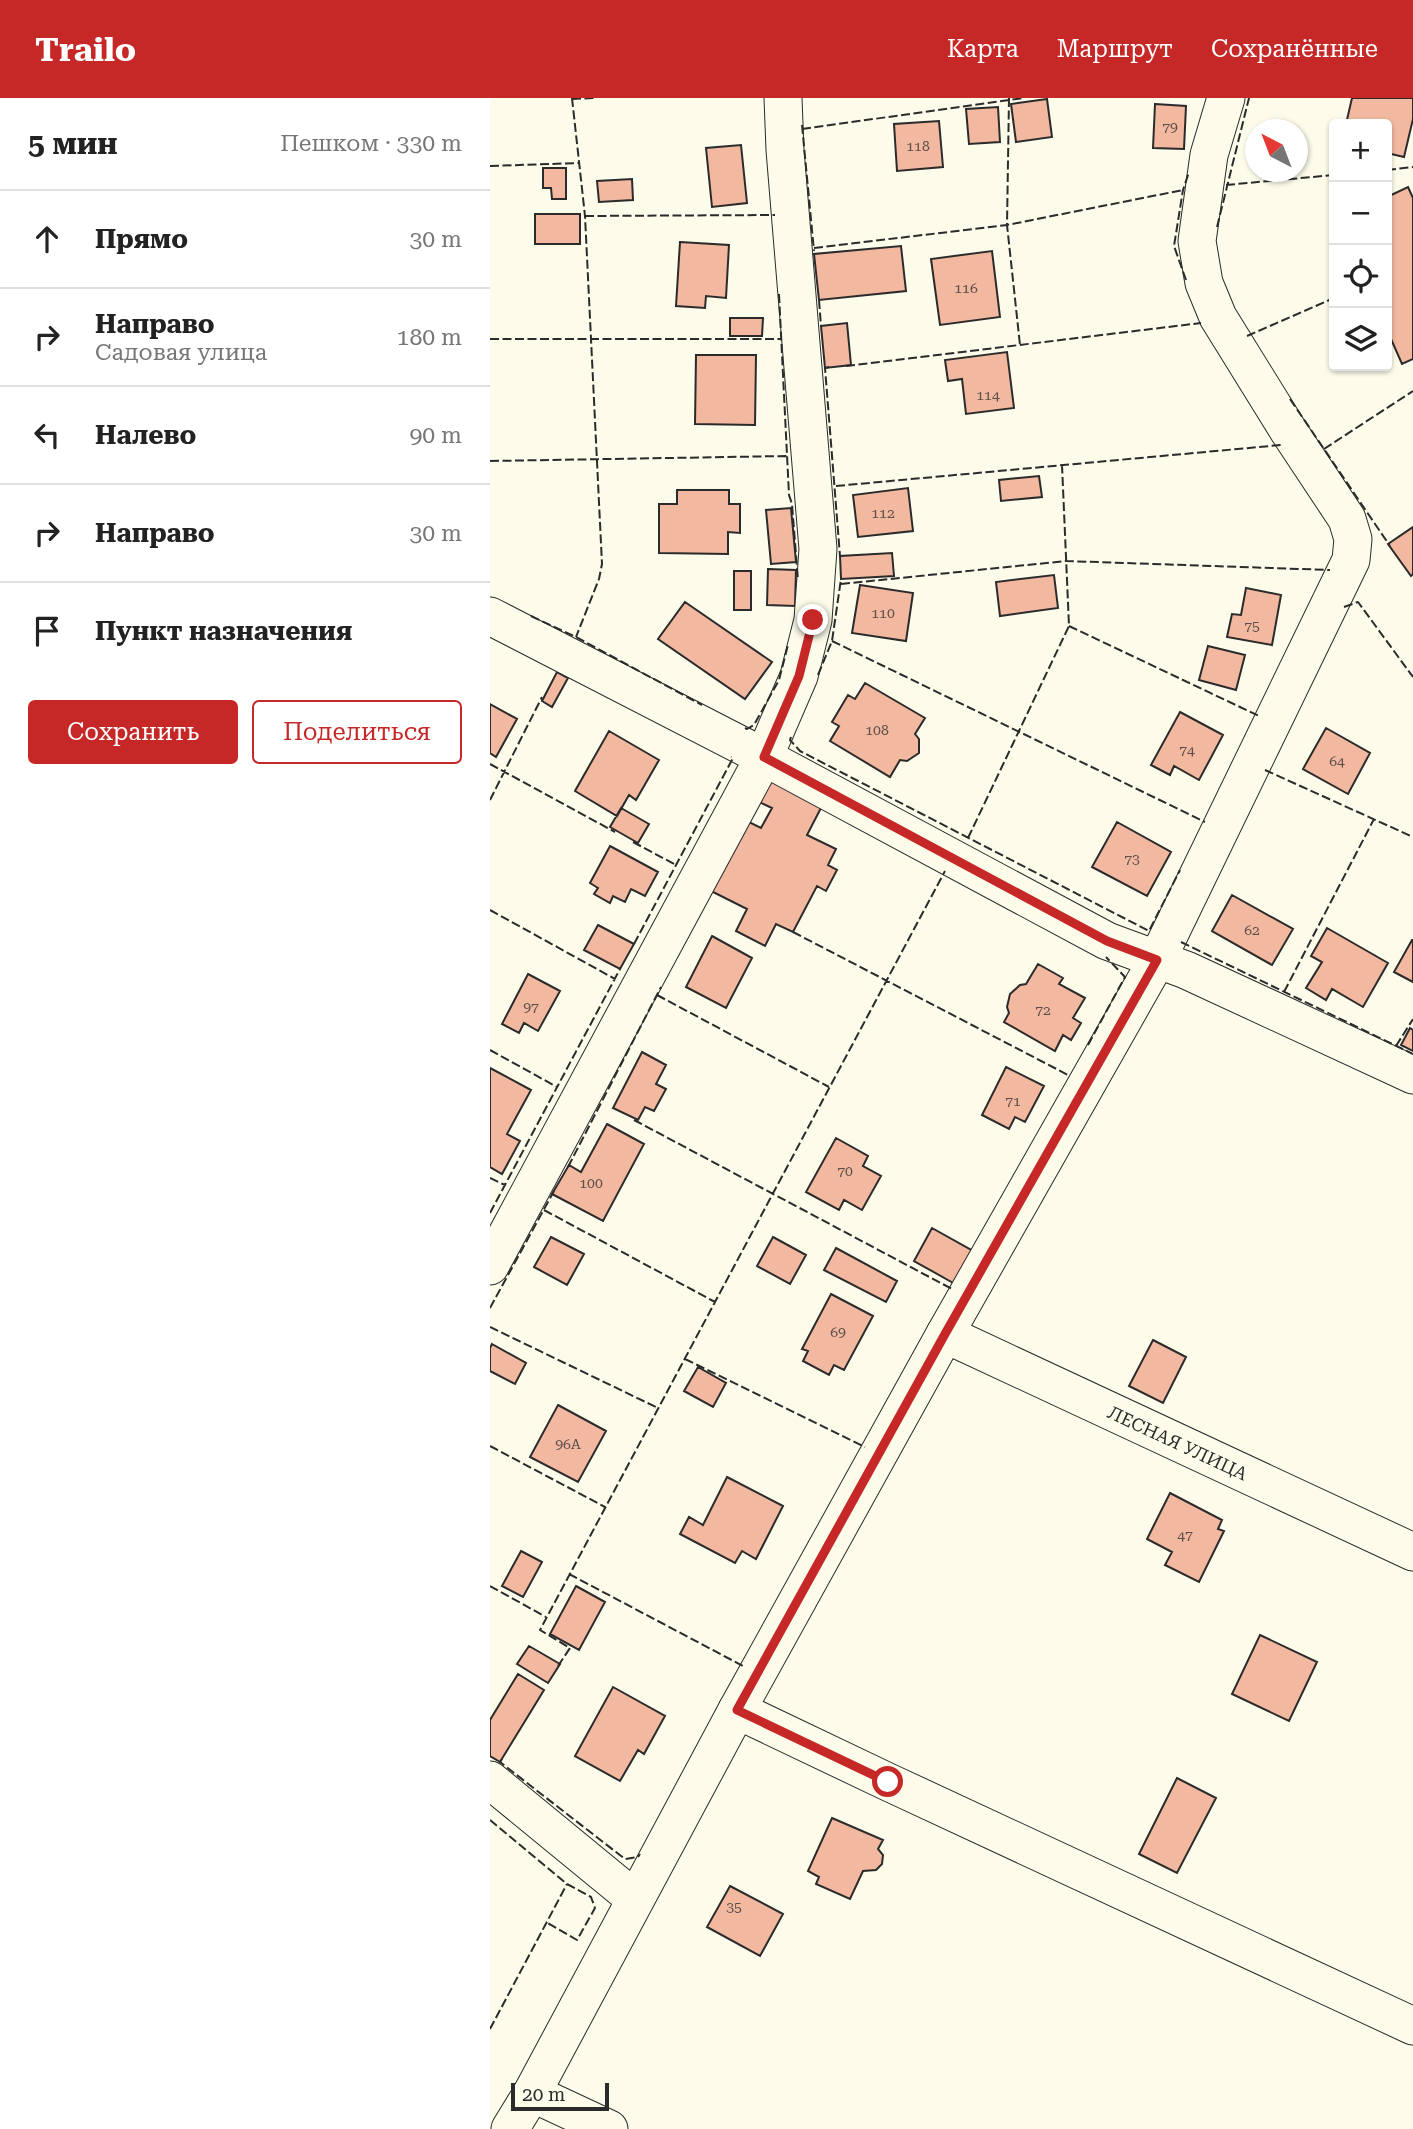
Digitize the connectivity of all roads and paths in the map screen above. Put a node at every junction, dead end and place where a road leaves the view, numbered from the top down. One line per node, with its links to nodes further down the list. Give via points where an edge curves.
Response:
1 (783, 98): 4 (street, via 818,549 813,620 799,676)
2 (1226, 98): 5 (street, via 1209,155 1197,241 1204,283 1218,317 1347,519 1353,538 1351,560)
3 (490, 616): 4 (street)
4 (764, 757): 5 (street, via 1107,941); 7 (street)
5 (1157, 960): 6 (street); 8 (street)
6 (1413, 1075)
7 (490, 1266)
8 (945, 1334): 9 (street, ЛЕСНАЯ УЛИЦА); 10 (street)
9 (1413, 1552)
10 (737, 1710): 12 (street); 13 (street)
11 (490, 1780): 12 (street)
12 (635, 1899): 14 (street)
13 (1413, 2026)
14 (532, 2093): 15 (street); 16 (street)
15 (510, 2129)
16 (610, 2129)

